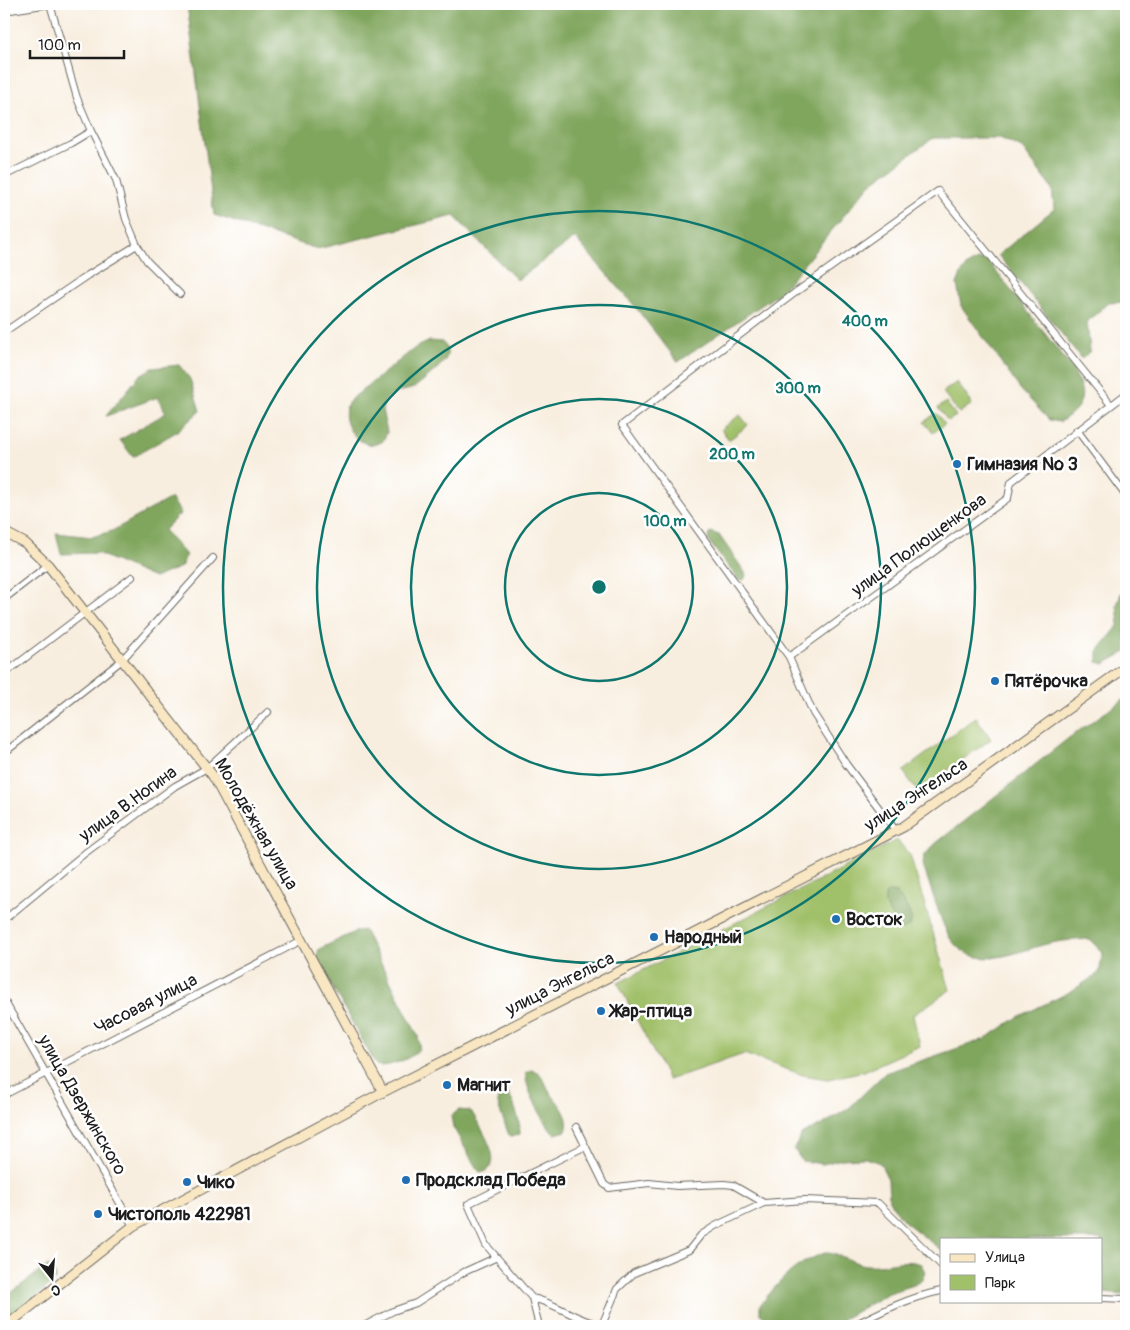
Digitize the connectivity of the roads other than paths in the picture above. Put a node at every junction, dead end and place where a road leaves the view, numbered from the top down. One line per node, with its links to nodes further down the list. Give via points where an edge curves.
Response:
1 (50, 4): 2 (street); 3 (street, via 60,32 64,58)
2 (4, 11)
3 (91, 131): 4 (street); 5 (street, via 116,180)
4 (4, 176)
5 (137, 245): 6 (street, via 147,261); 7 (street)
6 (180, 294)
7 (4, 332)
8 (1126, 394): 9 (street, улица Полющенкова)
9 (1111, 405): 10 (street, улица Полющенкова); 18 (street, via 938,191 789,297 622,425)
10 (1077, 430): 11 (street); 18 (street, улица Полющенкова, via 1011,482 1008,498)
11 (1126, 496)
12 (4, 532): 14 (main road, Молодёжная улица, via 25,544)
13 (213, 558): 19 (street)
14 (48, 565): 16 (street); 17 (main road, Молодёжная улица)
15 (132, 577): 17 (street)
16 (4, 599)
17 (85, 612): 19 (main road, Молодёжная улица); 21 (street)
18 (790, 657): 25 (street, via 814,714)
19 (121, 661): 23 (street); 24 (main road, Молодёжная улица)
20 (1126, 666): 25 (main road, улица Энгельса)
21 (4, 674)
22 (268, 712): 24 (street, улица В.Ногина)
23 (4, 753)
24 (207, 768): 26 (street, улица В.Ногина, via 175,786 98,843); 27 (main road, Молодёжная улица)
25 (896, 831): 30 (main road, улица Энгельса)
26 (4, 920)
27 (302, 940): 29 (street, Часовая улица); 30 (main road, Молодёжная улица)
28 (4, 1000): 29 (street, улица Дзержинского)
29 (46, 1072): 31 (street, Часовая улица); 35 (street, улица Дзержинского)
30 (383, 1092): 35 (main road, улица Энгельса)
31 (4, 1095)
32 (576, 1127): 33 (street)
33 (584, 1147): 34 (street, via 609,1188 649,1183 677,1186 724,1184); 36 (street, via 468,1204 486,1246)
34 (764, 1203): 37 (street, via 805,1200 878,1203); 42 (street, via 700,1235 689,1250 634,1273 617,1289)
35 (133, 1226): 43 (main road, улица Энгельса)
36 (495, 1258): 39 (street); 44 (street, via 464,1272 416,1303)
37 (940, 1264)
38 (940, 1291): 46 (street, via 881,1311)
39 (532, 1298): 42 (street, via 543,1300 580,1320); 45 (street)
40 (1102, 1298): 41 (street)
41 (1126, 1299)
42 (603, 1325)
43 (6, 1326)
44 (364, 1326)
45 (539, 1326)
46 (852, 1326)

